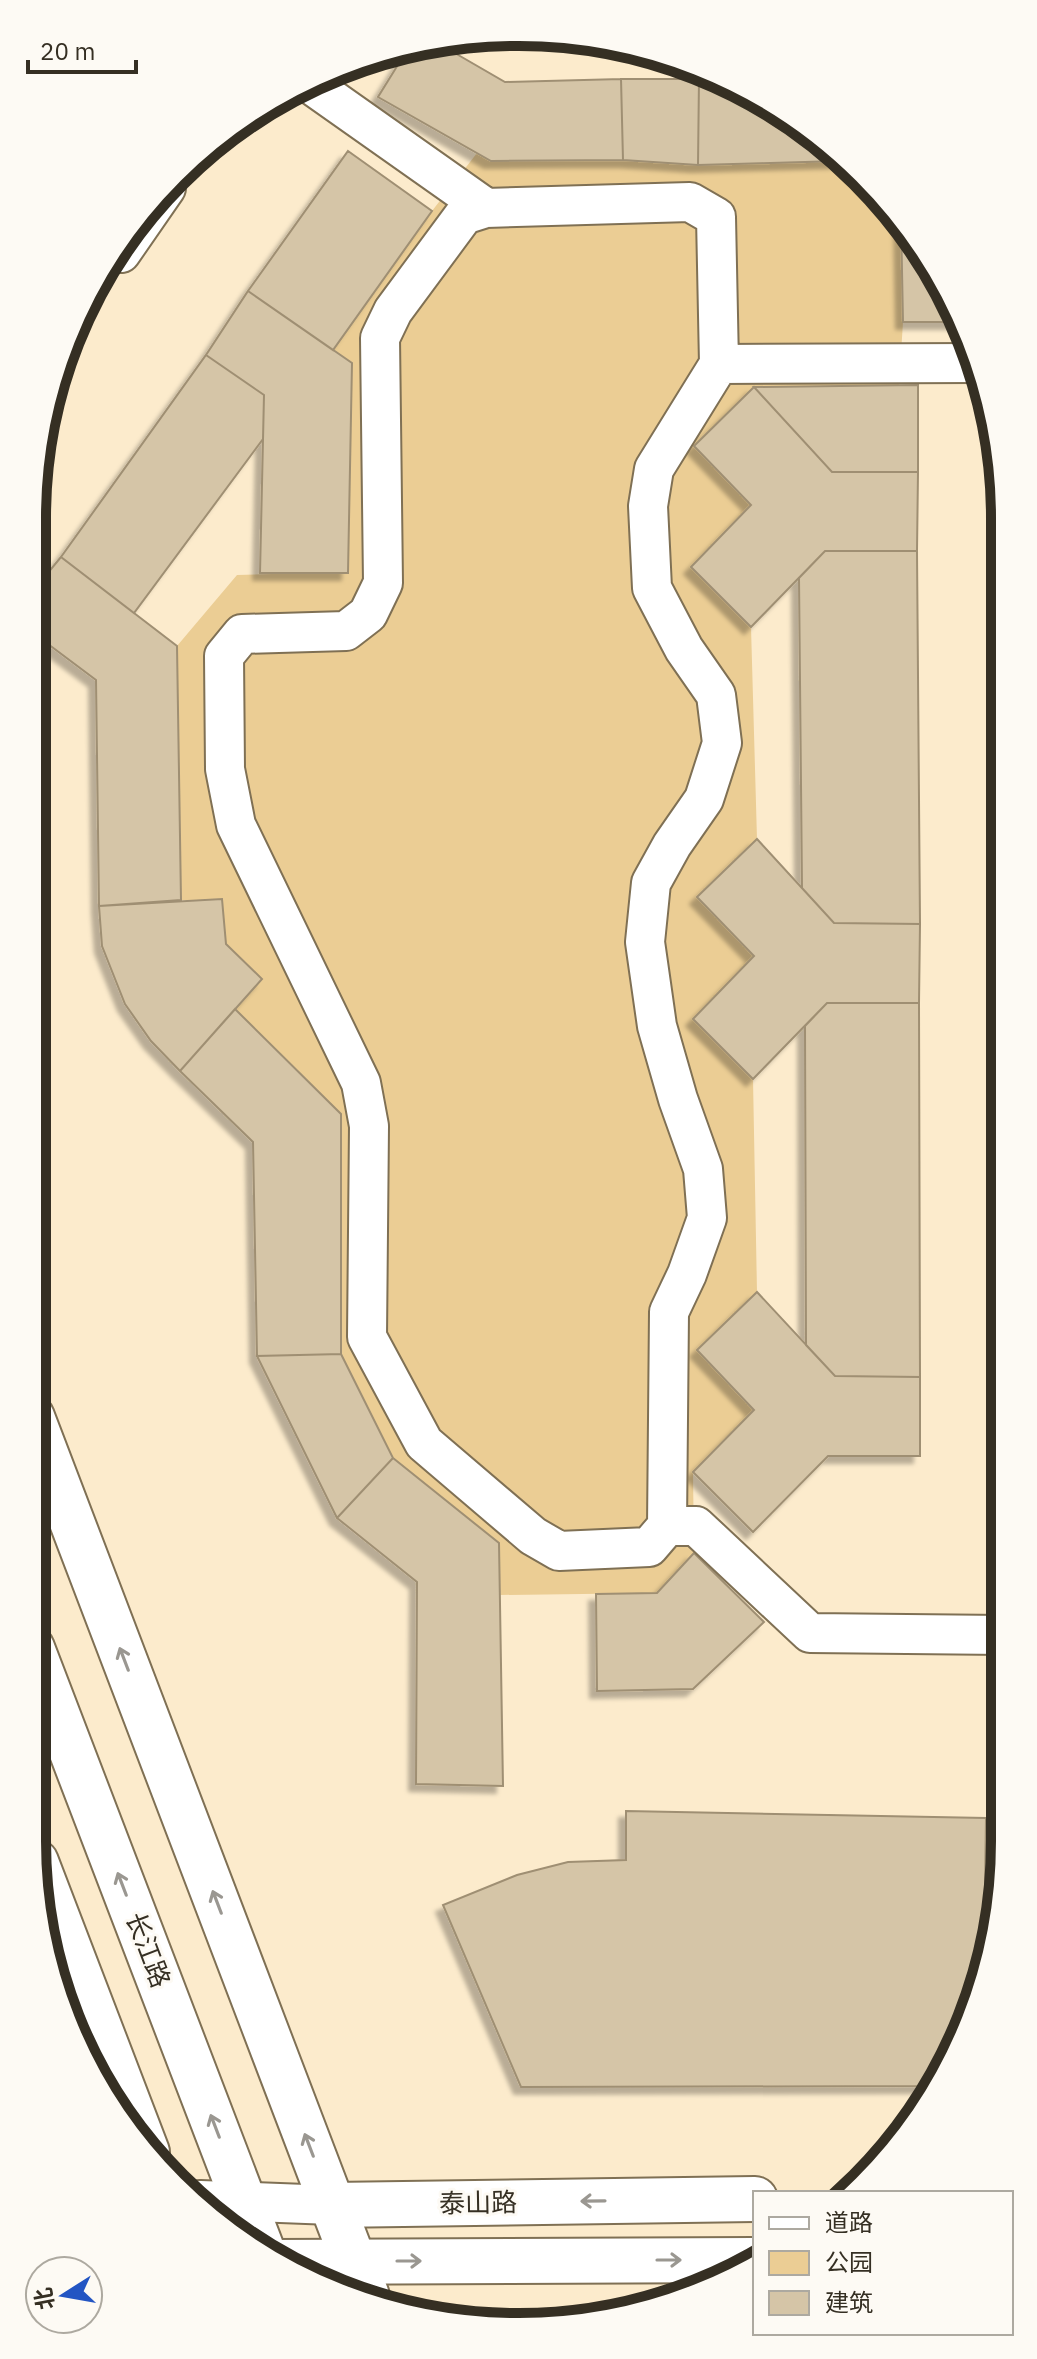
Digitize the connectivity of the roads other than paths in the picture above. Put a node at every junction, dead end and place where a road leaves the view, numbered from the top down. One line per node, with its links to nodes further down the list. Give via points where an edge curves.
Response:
1 (320, 91): 2 (street)
2 (486, 208): 4 (street, via 690,202 716,217); 6 (street, via 464,215 393,311 380,338 383,583 368,614 346,631 242,634 224,656 225,769 236,825 361,1083 369,1126 367,1337 424,1443 533,1536 559,1551 649,1547)
3 (964, 363): 4 (street)
4 (719, 364): 6 (street, via 654,469 648,506 652,588 716,695 722,743 704,799 651,883 645,942 657,1026 703,1169 707,1218 669,1312)
5 (46, 1454): 14 (main road, one-way to 5)
6 (667, 1526): 7 (street, via 696,1526 810,1633)
7 (991, 1635)
8 (46, 1685): 13 (main road, 长江路, one-way to 8)
9 (50, 1897): 10 (main road)
10 (131, 2110)
11 (753, 2199): 14 (main road, 泰山路, one-way to 14)
12 (212, 2200): 13 (street, 泰山路)
13 (244, 2201): 14 (street, 泰山路); 15 (main road, 长江路)
14 (332, 2205): 18 (main road)
15 (256, 2233)
16 (733, 2261): 18 (main road, one-way to 16)
17 (329, 2273): 18 (main road)
18 (360, 2279)

